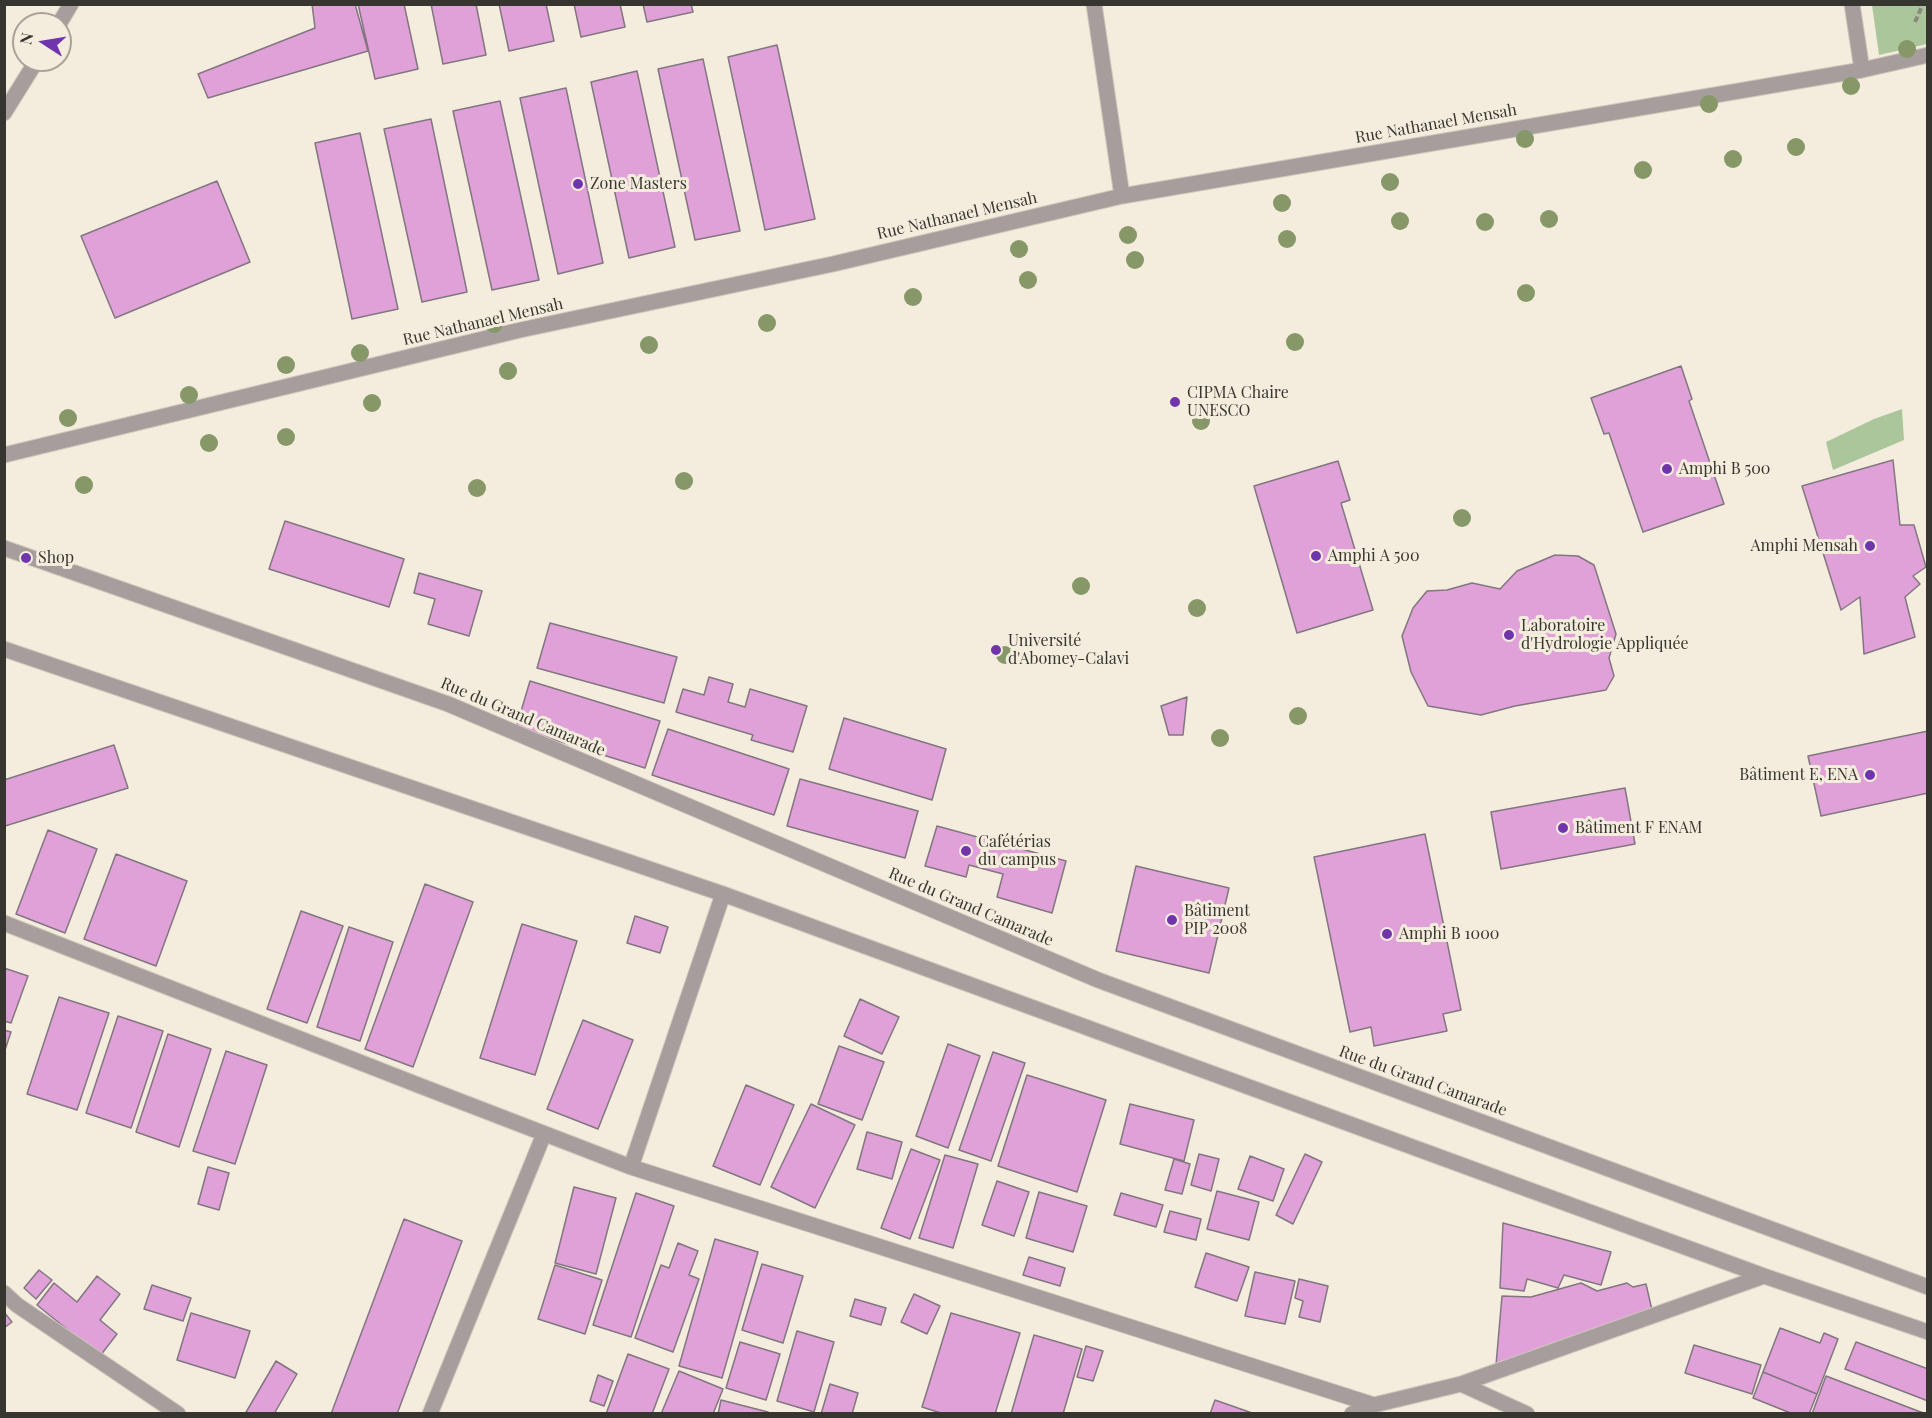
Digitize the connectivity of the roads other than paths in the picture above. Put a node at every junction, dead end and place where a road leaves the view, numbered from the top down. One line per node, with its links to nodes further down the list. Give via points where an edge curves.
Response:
1 (1094, 4): 7 (street)
2 (1851, 4): 4 (street)
3 (1928, 56): 4 (street, Rue Nathanael Mensah)
4 (1862, 70): 7 (street, Rue Nathanael Mensah)
5 (30, 72): 6 (street)
6 (4, 113)
7 (1122, 195): 8 (street, Rue Nathanael Mensah, via 833,264 520,330)
8 (4, 455)
9 (4, 548): 16 (street, Rue du Grand Camarade, via 448,704 1098,980)
10 (4, 649): 11 (street)
11 (723, 894): 14 (street); 15 (street)
12 (4, 922): 13 (street)
13 (544, 1134): 14 (street); 22 (street)
14 (631, 1167): 20 (street)
15 (1764, 1276): 18 (street); 19 (street)
16 (1928, 1287)
17 (4, 1293): 21 (street)
18 (1928, 1332)
19 (1461, 1384): 20 (street); 24 (street)
20 (1374, 1405): 23 (street)
21 (178, 1413)
22 (430, 1413)
23 (1352, 1413)
24 (1527, 1413)

